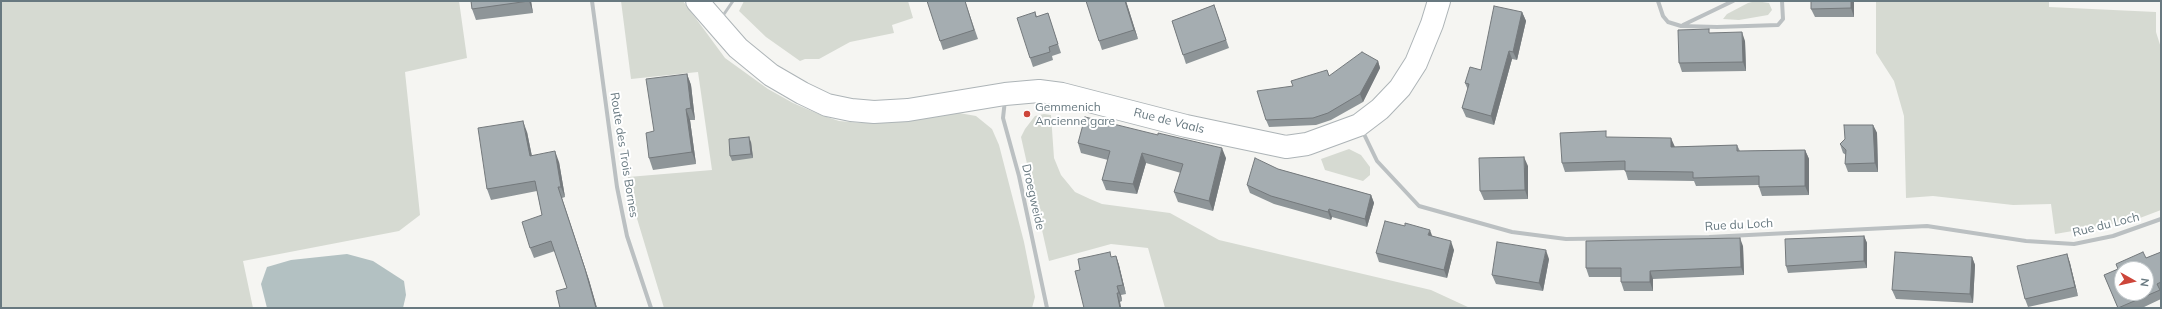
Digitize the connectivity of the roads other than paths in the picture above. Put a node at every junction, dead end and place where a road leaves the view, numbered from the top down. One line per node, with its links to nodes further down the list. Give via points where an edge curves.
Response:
1 (592, 1): 14 (street, Route des Trois Bornes, via 620,201 627,236)
2 (697, 1): 8 (main road, Rue de Vaals)
3 (733, 1): 8 (lane)
4 (1438, 1): 11 (main road, Rue de Vaals, via 1416,64 1400,88 1380,109)
5 (1658, 1): 9 (street, via 1668,22)
6 (1733, 1): 9 (street)
7 (1782, 1): 9 (street, via 1783,19 1778,25)
8 (716, 25): 10 (main road, Rue de Vaals, via 770,75 827,105 874,112 908,110)
9 (1681, 26)
10 (1005, 94): 11 (main road, Rue de Vaals, via 1039,91 1062,94 1186,126 1286,147 1308,144); 13 (street, Droegweide, via 1003,118 1019,176)
11 (1359, 125): 12 (street, Rue du Loch, via 1377,161 1419,206 1512,232 1566,239 1709,236 1926,226 2026,241 2074,244 2113,236)
12 (2161, 220)
13 (1046, 307)
14 (651, 308)

